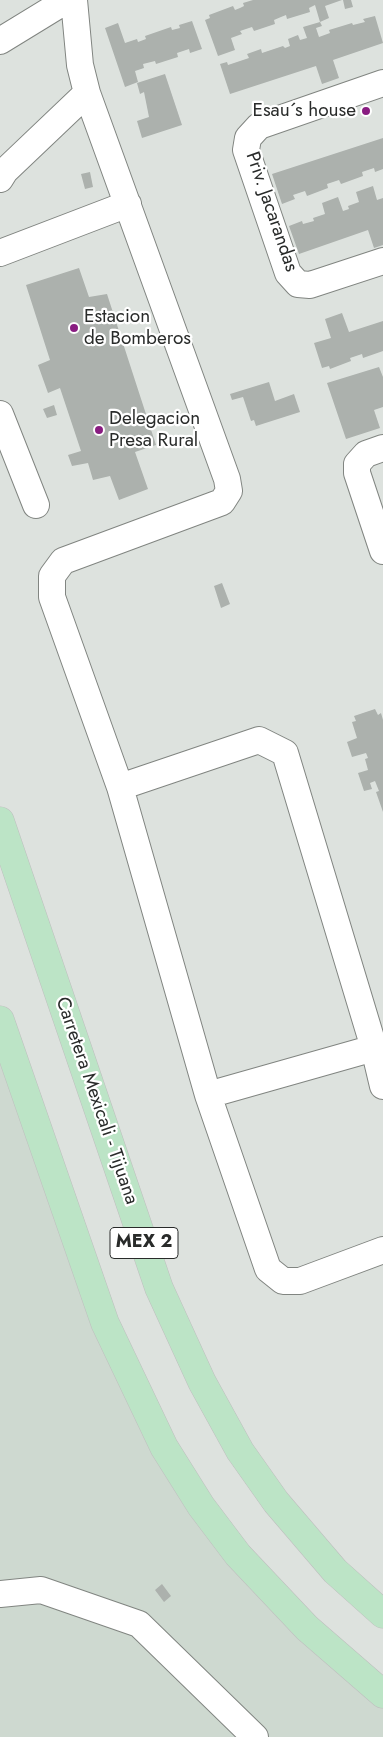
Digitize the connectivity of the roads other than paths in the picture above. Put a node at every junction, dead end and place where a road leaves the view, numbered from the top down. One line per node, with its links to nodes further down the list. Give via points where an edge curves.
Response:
1 (67, 0): 3 (street)
2 (74, 0): 5 (street, via 80,65)
3 (0, 41)
4 (383, 83): 9 (street, Priv. Jacarandas, via 259,126 248,138 246,150 288,273 298,284 310,285)
5 (87, 94): 6 (street); 7 (street)
6 (0, 178)
7 (128, 204): 8 (street); 14 (street, via 228,479 229,491 222,502 63,561 52,576 52,596)
8 (0, 253)
9 (383, 261)
10 (0, 414): 12 (street)
11 (383, 448): 13 (street, via 366,454 357,464 357,473)
12 (36, 504)
13 (383, 552)
14 (120, 787): 17 (street, via 259,740 285,752); 19 (street)
15 (0, 821): 22 (main road, Carretera Mexicali - Tijuana / MEX 2, via 159,1288 202,1382 240,1451 276,1502 335,1571)
16 (0, 1020): 23 (main road, MEX 2, via 105,1323 164,1448 201,1506 238,1554 307,1628)
17 (374, 1048): 18 (street); 19 (street)
18 (383, 1086)
19 (208, 1095): 20 (street, via 268,1269 283,1281 300,1281)
20 (383, 1250)
21 (0, 1594): 24 (street, via 41,1590 138,1624)
22 (383, 1614)
23 (383, 1694)
24 (255, 1737)

